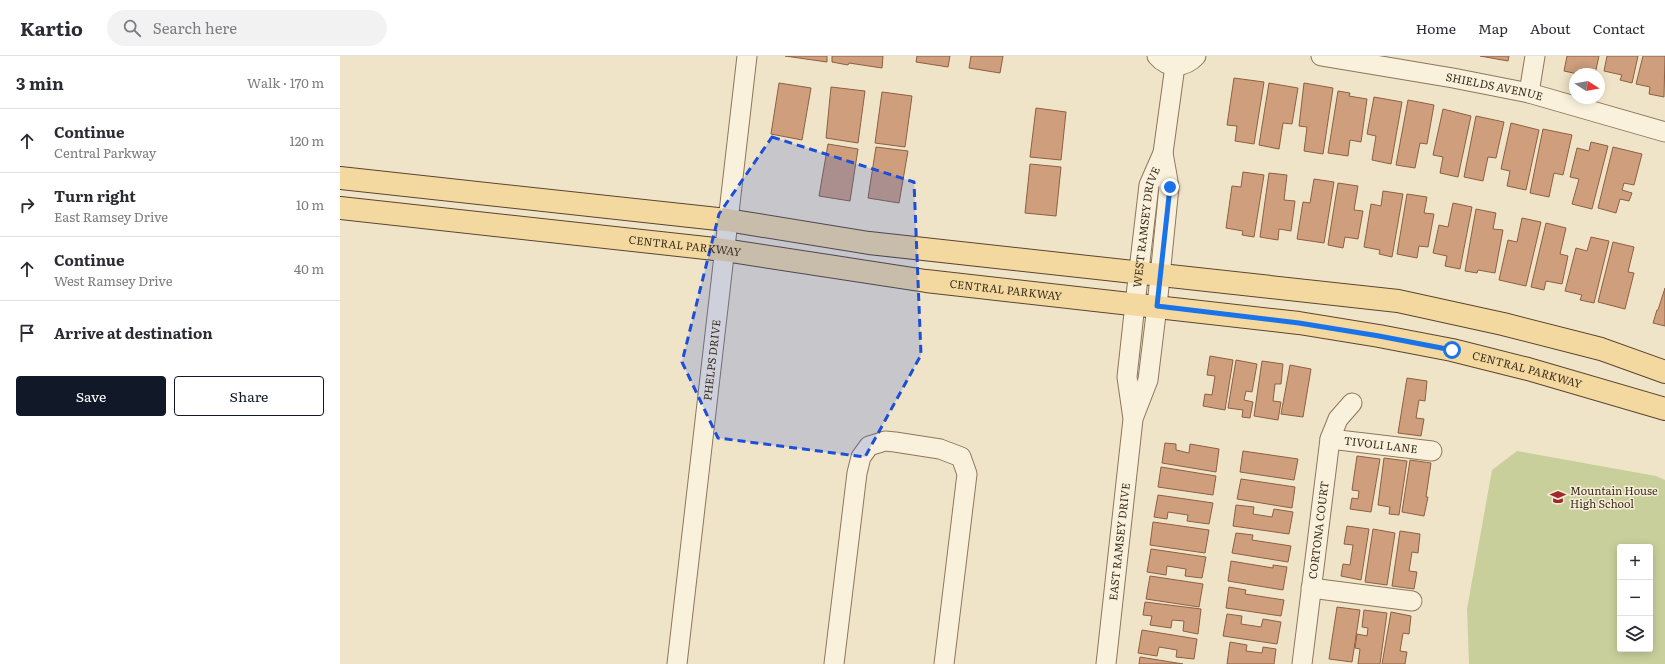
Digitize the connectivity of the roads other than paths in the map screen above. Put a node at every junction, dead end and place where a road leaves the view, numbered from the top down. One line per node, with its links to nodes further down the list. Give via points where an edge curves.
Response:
1 (747, 56): 13 (street, PHELPS DRIVE)
2 (1157, 56): 7 (street, via 1167,64)
3 (1196, 56): 7 (street, via 1190,62)
4 (1321, 56): 6 (street, SHIELDS AVENUE)
5 (1536, 56): 8 (street)
6 (1368, 60): 8 (street, SHIELDS AVENUE)
7 (1175, 66): 10 (street, WEST RAMSEY DRIVE)
8 (1529, 93): 9 (street, SHIELDS AVENUE)
9 (1665, 132)
10 (1163, 153): 15 (street, WEST RAMSEY DRIVE, via 1149,186); 16 (street, WEST RAMSEY DRIVE, via 1170,187)
11 (340, 178): 13 (main road)
12 (340, 208): 14 (main road, CENTRAL PARKWAY)
13 (727, 220): 14 (street, PHELPS DRIVE); 15 (main road, via 869,243)
14 (724, 250): 17 (main road, CENTRAL PARKWAY, via 926,281); 27 (street, PHELPS DRIVE)
15 (1139, 273): 16 (main road); 17 (street, WEST RAMSEY DRIVE)
16 (1160, 275): 18 (street, EAST RAMSEY DRIVE); 19 (main road, via 1398,302 1503,324 1601,349)
17 (1135, 304): 18 (main road, CENTRAL PARKWAY); 22 (street, EAST RAMSEY DRIVE, via 1127,377)
18 (1157, 306): 21 (main road, CENTRAL PARKWAY, via 1299,323 1452,350); 22 (street, EAST RAMSEY DRIVE, via 1148,380)
19 (1665, 372)
20 (1352, 403): 23 (street, CORTONA COURT, via 1338,419)
21 (1665, 409)
22 (1133, 419): 30 (street, EAST RAMSEY DRIVE)
23 (1330, 439): 24 (street, TIVOLI LANE); 25 (street, CORTONA COURT)
24 (1432, 451)
25 (1311, 588): 26 (street); 31 (street, CORTONA COURT)
26 (1412, 601)
27 (677, 664)
28 (834, 664): 29 (street, via 857,473 861,457 869,446 885,442 940,449 954,454 961,457 967,474)
29 (944, 664)
30 (1106, 664)
31 (1302, 664)

